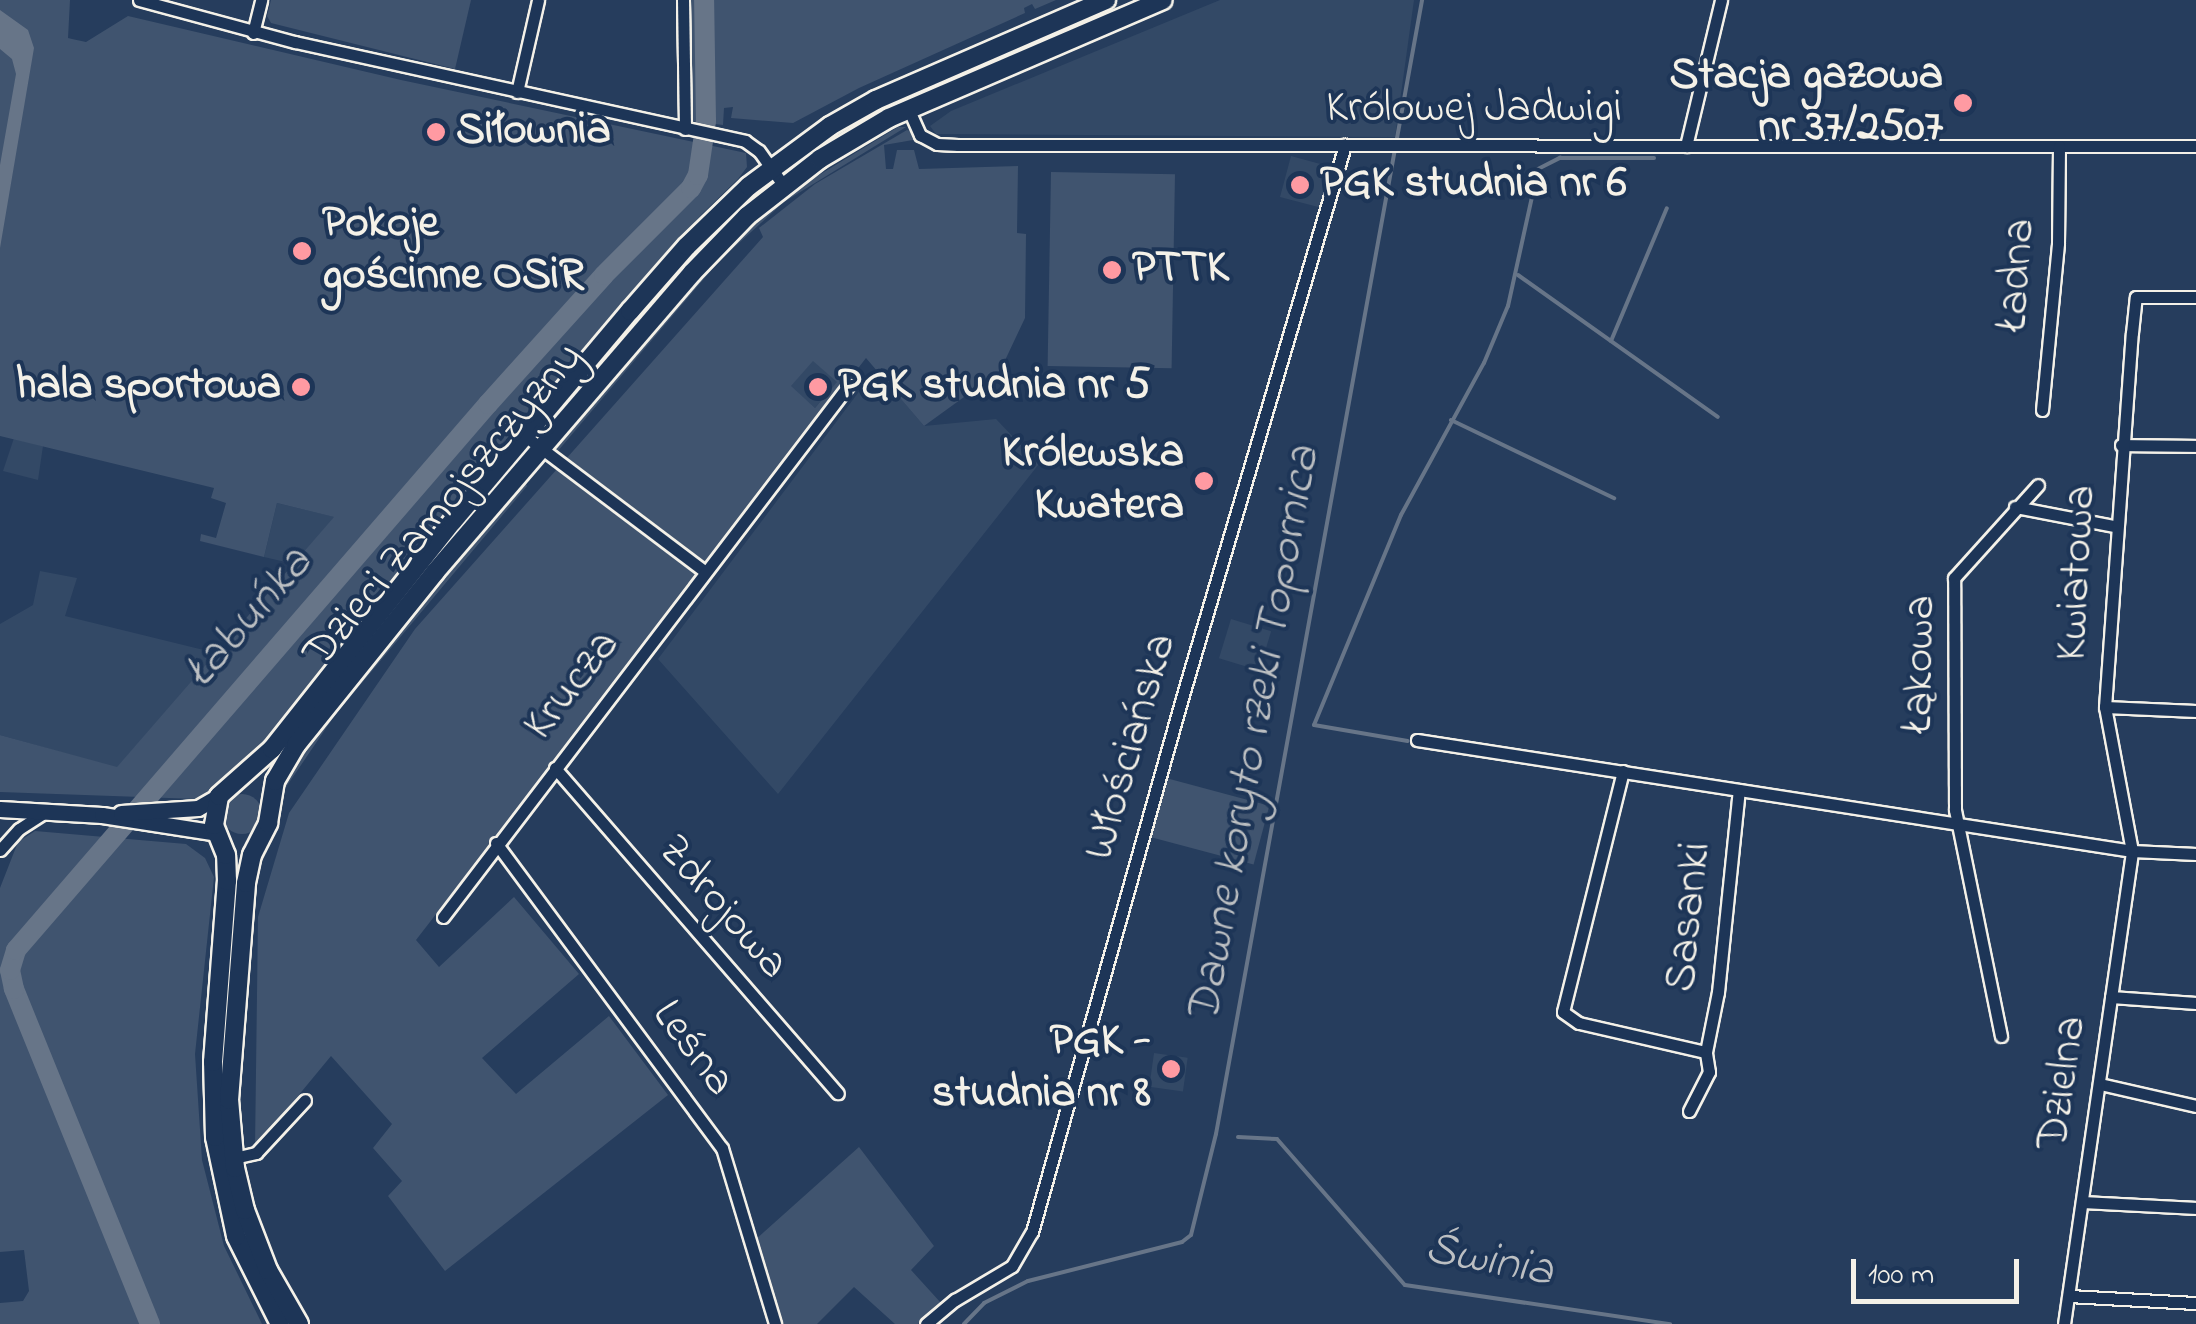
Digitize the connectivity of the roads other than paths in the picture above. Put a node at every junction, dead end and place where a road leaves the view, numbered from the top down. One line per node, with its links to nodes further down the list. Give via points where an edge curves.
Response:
1 (139, 0): 8 (street)
2 (260, 0): 8 (street)
3 (538, 0): 9 (street)
4 (683, 0): 11 (street)
5 (1106, 0): 16 (main road, Dzieci Zamojszczyzny, via 876,100)
6 (1163, 0): 10 (main road, Dzieci Zamojszczyzny)
7 (1721, 0): 13 (street)
8 (254, 32): 9 (street)
9 (517, 92): 11 (street)
10 (908, 108): 12 (street, Królowej Jadwigi, via 920,135 947,145); 17 (main road, Dzieci Zamojszczyzny)
11 (688, 130): 16 (street, via 750,143)
12 (1345, 146): 13 (street, Królowej Jadwigi); 65 (street, Włościańska, via 1032,1232 1012,1266)
13 (1686, 146): 14 (street, Królowej Jadwigi)
14 (2060, 146): 15 (street, Królowej Jadwigi); 20 (street, Ładna)
15 (2196, 146)
16 (770, 168): 17 (street); 21 (main road, Dzieci Zamojszczyzny, via 671,263)
17 (784, 186): 24 (main road, Dzieci Zamojszczyzny, via 706,258)
18 (2196, 296): 22 (street, Kwiatowa, via 2136,297)
19 (848, 386): 28 (street, Krucza)
20 (2042, 410)
21 (525, 436): 24 (street); 35 (main road, Dzieci Zamojszczyzny, via 272,749)
22 (2121, 444): 23 (street); 27 (street, Kwiatowa)
23 (2196, 446)
24 (542, 451): 28 (street); 36 (main road, Dzieci Zamojszczyzny, via 323,708 281,770)
25 (2038, 485): 26 (street)
26 (2015, 507): 27 (street); 40 (street, Łąkowa, via 1954,578)
27 (2114, 526): 29 (street, Kwiatowa)
28 (704, 572): 32 (street, Krucza)
29 (2105, 707): 30 (street); 45 (street, Kwiatowa)
30 (2196, 711)
31 (1417, 740): 33 (street)
32 (555, 768): 43 (street, Krucza); 53 (street, Zdrojowa)
33 (1623, 770): 34 (street); 51 (street, via 1563,1012 1579,1023)
34 (1739, 790): 40 (street); 51 (street, Sasanki)
35 (222, 792): 36 (main road, via 257,790); 39 (main road, via 198,808); 42 (main road)
36 (271, 810): 41 (main road)
37 (45, 812): 38 (main road); 39 (main road); 44 (street)
38 (2, 813): 44 (street, via 10,823)
39 (102, 814): 42 (main road)
40 (1957, 824): 45 (street); 50 (street, Łąkowa)
41 (266, 829): 42 (main road, via 247,841); 57 (main road, via 252,855 241,921 229,1074)
42 (217, 834): 62 (main road, via 227,881 212,1062 216,1152 236,1236)
43 (496, 843): 47 (street, Krucza); 64 (street, Leśna, via 722,1148)
44 (4, 844)
45 (2132, 851): 46 (street); 48 (street, Dzielna)
46 (2196, 854)
47 (443, 917)
48 (2111, 997): 49 (street); 52 (street, Dzielna)
49 (2196, 1003)
50 (2001, 1036)
51 (1706, 1052): 56 (street, Sasanki, via 1706,1082)
52 (2100, 1084): 55 (street); 58 (street, Dzielna)
53 (838, 1094)
54 (304, 1100): 57 (street, via 256,1153)
55 (2196, 1106)
56 (1689, 1111)
57 (234, 1158): 63 (main road, via 260,1250)
58 (2083, 1202): 59 (street); 60 (street, Dzielna)
59 (2196, 1208)
60 (2069, 1296): 61 (street); 66 (street, Dzielna)
61 (2196, 1303)
62 (280, 1324)
63 (298, 1324)
64 (775, 1324)
65 (926, 1324)
66 (2064, 1324)

